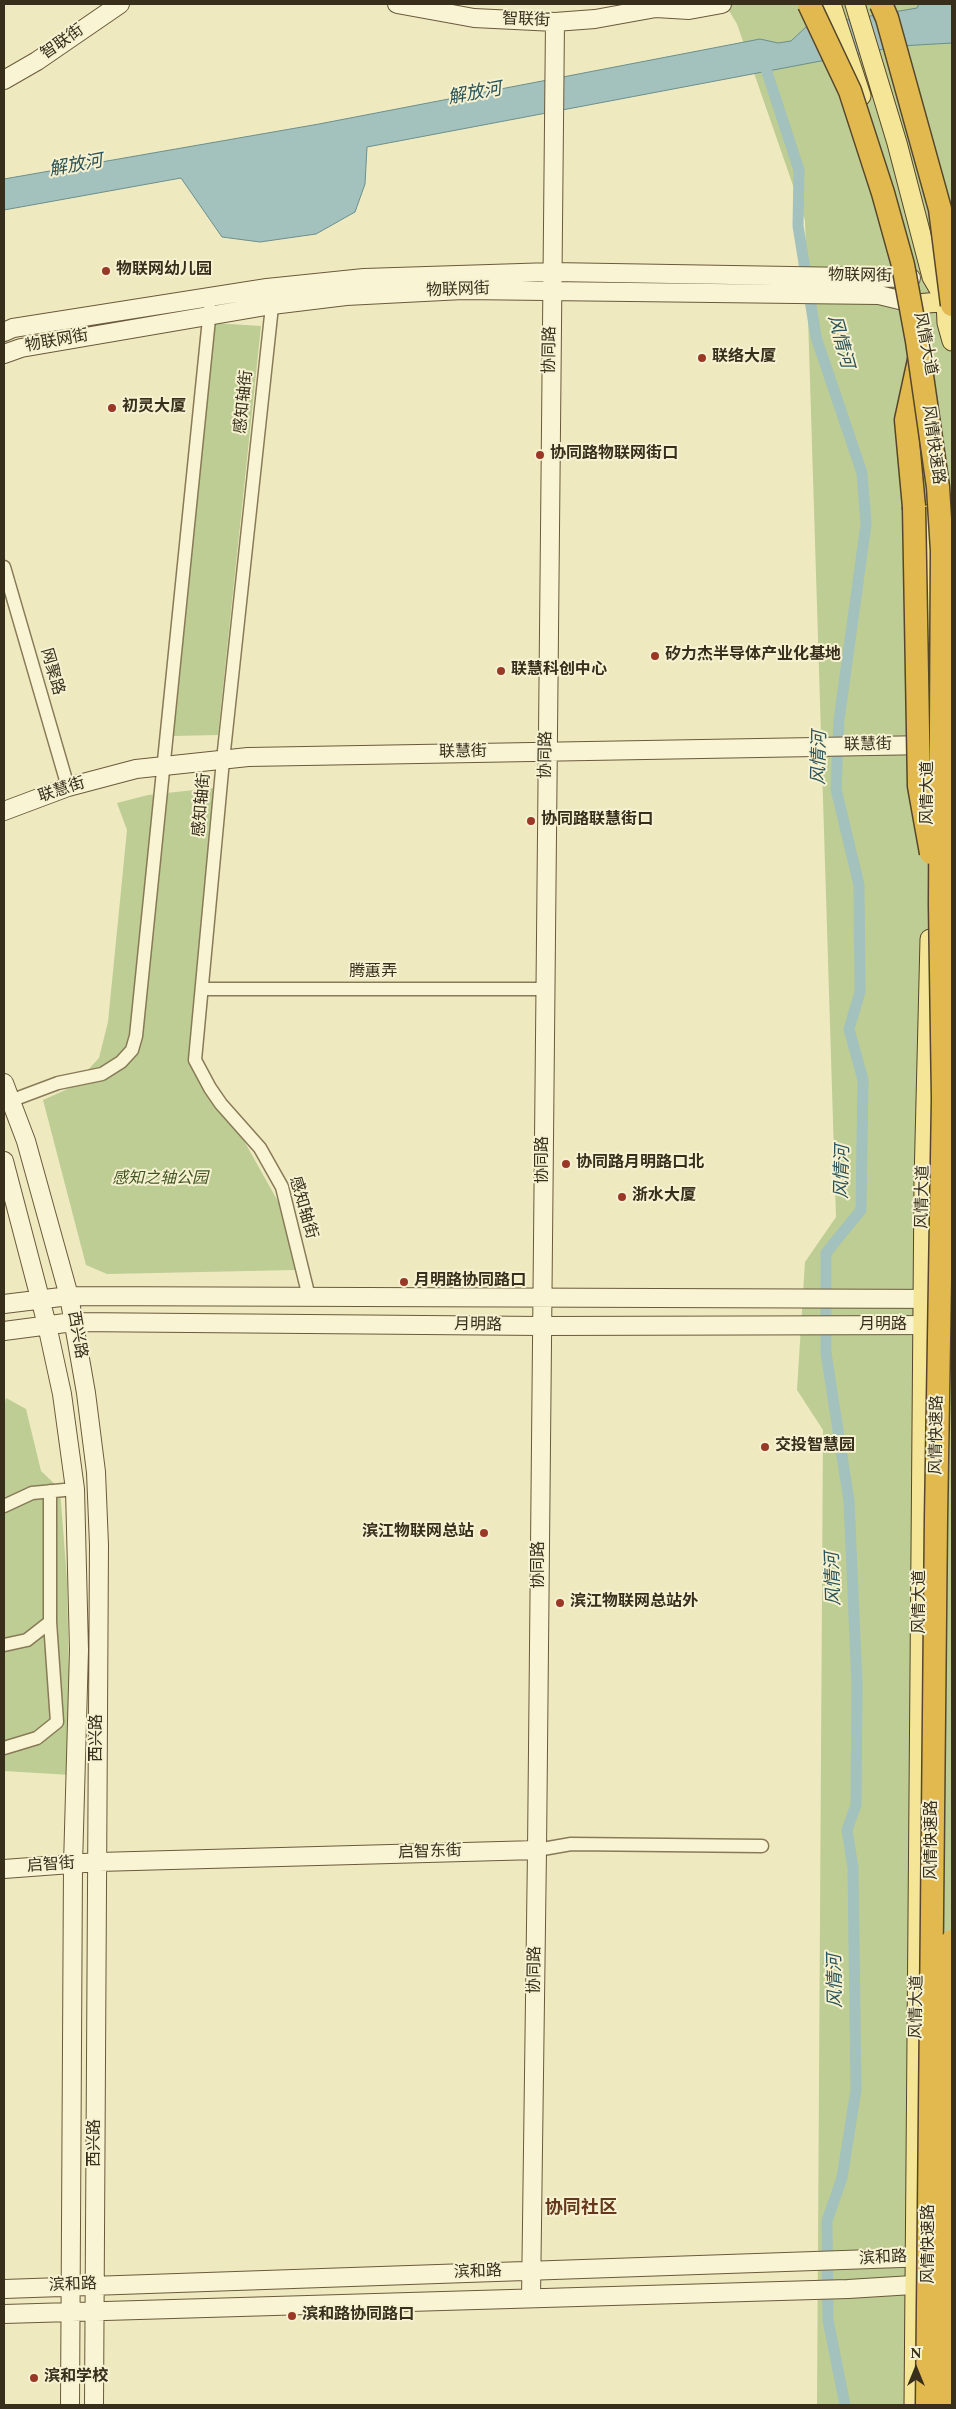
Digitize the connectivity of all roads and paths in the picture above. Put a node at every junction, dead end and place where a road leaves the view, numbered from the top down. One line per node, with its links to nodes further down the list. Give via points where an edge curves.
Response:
1 (120, 4): 10 (street, 智联街)
2 (397, 4): 9 (street, 智联街, via 474,18)
3 (722, 4): 8 (street, 智联街, via 689,10)
4 (809, 4): 35 (highway, 风情快速路, bridge, via 850,91 883,194 902,265 919,351 938,486 942,551)
5 (831, 4): 14 (main road, 风情大道)
6 (855, 4): 12 (main road, 风情大道, via 877,72)
7 (880, 4): 21 (highway, bridge, via 890,27 940,209)
8 (658, 6): 9 (street, 智联街, via 595,19)
9 (555, 22): 11 (street, 协同路)
10 (4, 80)
11 (552, 272): 15 (street, 物联网街); 17 (street, 物联网街, via 364,278); 18 (street, 协同路)
12 (932, 276): 13 (main road); 14 (main road); 21 (main road, 风情大道)
13 (952, 276)
14 (911, 278): 16 (street, 物联网街); 20 (main road, 风情大道)
15 (799, 285): 16 (street, 物联网街); 18 (street, 物联网街)
16 (824, 285): 20 (street, 物联网街)
17 (274, 288): 19 (street, 物联网街); 22 (street, 感知轴街)
18 (552, 289): 22 (street, 物联网街, via 346,296); 30 (street, 协同路)
19 (211, 297): 23 (street); 24 (street, 物联网街)
20 (916, 304): 21 (main road); 26 (main road, 风情大道)
21 (951, 304): 25 (main road, 风情大道, via 947,323)
22 (272, 305): 23 (street, 物联网街); 31 (street, 感知轴街)
23 (209, 315): 27 (street, 物联网街, via 21,348); 32 (street)
24 (4, 332)
25 (952, 341)
26 (922, 342): 29 (main road, 风情大道, via 935,401 930,525); 35 (highway, bridge, via 906,420 914,507 919,786)
27 (4, 354)
28 (4, 567): 33 (street, 网聚路)
29 (929, 745): 30 (street, 联慧街); 45 (main road, 风情大道, via 930,947)
30 (547, 752): 31 (street, 联慧街); 37 (street, 协同路)
31 (223, 760): 32 (street, 联慧街); 36 (street, 感知轴街)
32 (164, 766): 33 (street, 联慧街, via 136,769); 39 (street, via 132,1050 102,1074 58,1083)
33 (68, 787): 34 (street, 联慧街)
34 (4, 811)
35 (940, 905): 81 (highway, 风情快速路, bridge, via 943,1099)
36 (202, 989): 37 (street, 腾蕙弄); 42 (street, 感知轴街, via 195,1060 221,1104 260,1148 282,1187)
37 (545, 989): 43 (street, 协同路)
38 (4, 1084): 39 (street, 西兴路)
39 (10, 1101): 41 (street, 西兴路, via 26,1141)
40 (4, 1161): 44 (street, 西兴路)
41 (69, 1296): 42 (street, 月明路); 44 (street, 月明路); 48 (street, 西兴路)
42 (309, 1297): 43 (street, 月明路)
43 (543, 1298): 45 (street, 月明路); 51 (street, 协同路)
44 (39, 1299): 47 (street, 月明路); 49 (street, 西兴路)
45 (924, 1299): 46 (street, 月明路); 52 (main road, 风情大道)
46 (952, 1299)
47 (4, 1304)
48 (73, 1322): 49 (street, 月明路); 51 (street, 月明路); 62 (street, 西兴路, via 96,1472)
49 (46, 1325): 53 (street, 月明路); 54 (street, 西兴路, via 62,1394)
50 (952, 1325): 52 (street, 月明路)
51 (541, 1326): 52 (street, 月明路); 61 (street, 协同路)
52 (924, 1326): 67 (main road, 风情大道)
53 (4, 1331)
54 (75, 1489): 55 (street); 63 (street, 西兴路, via 79,1650)
55 (50, 1491): 56 (street, via 32,1493); 57 (street)
56 (4, 1506)
57 (50, 1622): 58 (street, via 27,1640); 59 (street, via 57,1722 37,1738)
58 (4, 1645)
59 (4, 1748)
60 (762, 1846): 61 (street, 启智东街, via 571,1844)
61 (537, 1850): 62 (street, 启智东街); 68 (street, 协同路)
62 (98, 1862): 63 (street, 启智街); 70 (street, 西兴路)
63 (73, 1865): 64 (street, 启智街); 72 (street, 西兴路)
64 (4, 1869)
65 (952, 1941): 82 (highway, 风情快速路, bridge)
66 (952, 2256): 67 (street, 滨和路)
67 (915, 2257): 68 (street, 滨和路); 71 (main road, 风情大道)
68 (532, 2271): 70 (street, 滨和路); 74 (street, 协同路)
69 (952, 2282): 71 (street, 滨和路)
70 (96, 2285): 72 (street, 滨和路); 76 (street, 西兴路)
71 (915, 2285): 74 (street, 滨和路); 80 (main road, 风情大道)
72 (70, 2286): 73 (street, 滨和路); 75 (street, 西兴路)
73 (4, 2289)
74 (530, 2298): 76 (street, 滨和路)
75 (71, 2312): 76 (street, 滨和路); 77 (street, 滨和路); 78 (street, 西兴路)
76 (96, 2312): 79 (street, 西兴路)
77 (4, 2314)
78 (70, 2405)
79 (94, 2405)
80 (914, 2405)
81 (928, 2405)
82 (948, 2405)

